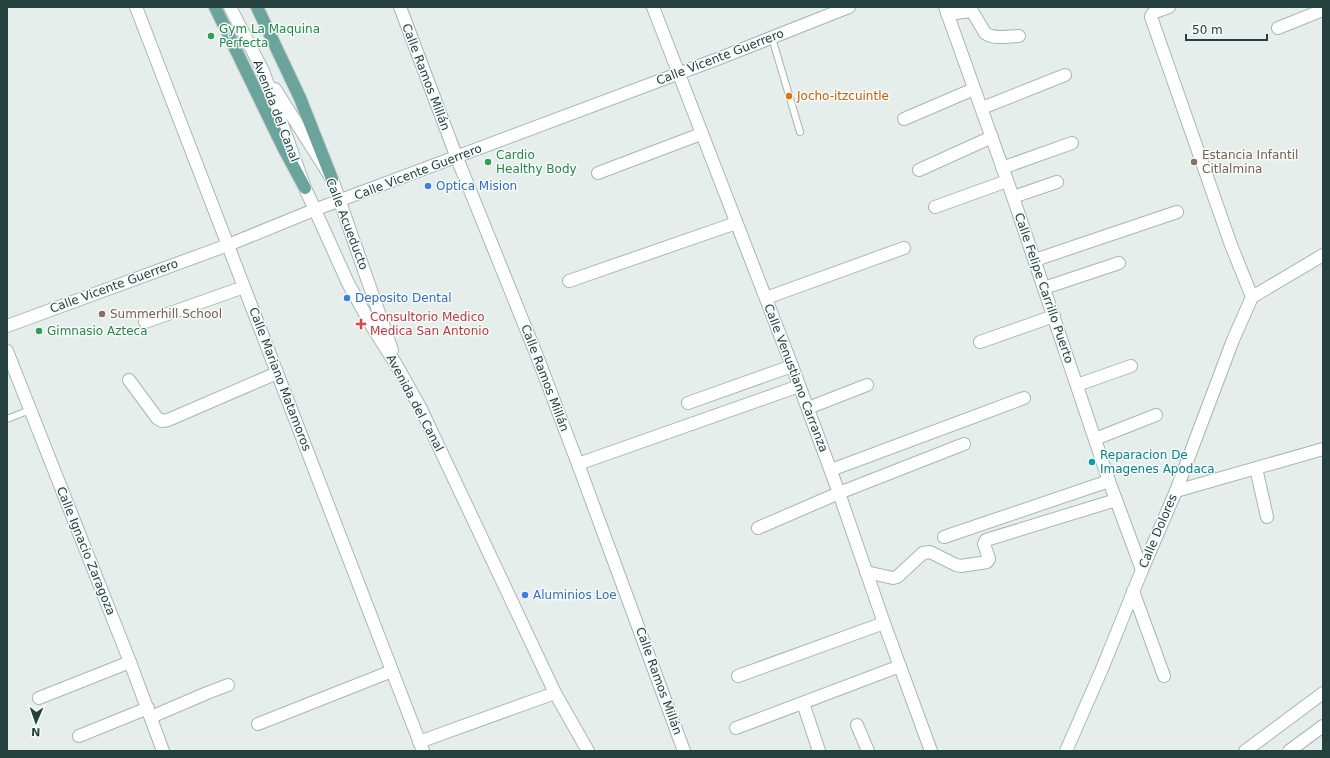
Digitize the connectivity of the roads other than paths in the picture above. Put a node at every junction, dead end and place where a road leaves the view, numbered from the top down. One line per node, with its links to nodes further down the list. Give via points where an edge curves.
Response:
1 (136, 7): 38 (street, Calle Mariano Matamoros)
2 (215, 7): 31 (main road)
3 (230, 7): 14 (street, Avenida del Canal)
4 (257, 7): 28 (main road, via 300,98)
5 (400, 7): 24 (street, Calle Ramos Millán)
6 (653, 7): 15 (street, Calle Venustiano Carranza)
7 (850, 7): 13 (street, Calle Vicente Guerrero)
8 (1169, 7): 46 (street, via 1153,13 1151,17)
9 (946, 10): 12 (street, via 972,11 988,36); 17 (street, Calle Felipe Carrillo Puerto)
10 (1323, 10): 11 (street)
11 (1278, 28)
12 (1019, 36)
13 (772, 38): 15 (street, Calle Vicente Guerrero); 20 (lane)
14 (262, 69): 28 (street, Calle Acueducto); 31 (street, Avenida del Canal)
15 (678, 73): 21 (street, Calle Venustiano Carranza); 24 (street, Calle Vicente Guerrero)
16 (1065, 75): 18 (street)
17 (974, 89): 18 (street, Calle Felipe Carrillo Puerto); 19 (street)
18 (982, 108): 22 (street, Calle Felipe Carrillo Puerto)
19 (904, 119)
20 (800, 132)
21 (701, 134): 27 (street); 37 (street, Calle Venustiano Carranza)
22 (992, 137): 25 (street, Calle Felipe Carrillo Puerto); 26 (street)
23 (1072, 143): 25 (street)
24 (456, 158): 33 (street, Calle Vicente Guerrero); 70 (street, Calle Ramos Millán)
25 (1002, 168): 29 (street, Calle Felipe Carrillo Puerto)
26 (919, 170)
27 (598, 173)
28 (332, 179): 33 (street, Calle Acueducto)
29 (1007, 181): 32 (street, Calle Felipe Carrillo Puerto); 34 (street)
30 (1057, 182): 32 (street)
31 (305, 188): 35 (street, Avenida del Canal)
32 (1013, 197): 41 (street, Calle Felipe Carrillo Puerto)
33 (340, 201): 35 (street, Calle Vicente Guerrero); 53 (street, Calle Acueducto)
34 (935, 207)
35 (314, 210): 38 (street, Calle Vicente Guerrero); 53 (street, Avenida del Canal, via 348,283)
36 (1178, 212): 41 (street)
37 (736, 223): 43 (street); 47 (street, Calle Venustiano Carranza)
38 (228, 245): 44 (street, Calle Mariano Matamoros); 50 (street, Calle Vicente Guerrero)
39 (904, 248): 47 (street)
40 (1323, 255): 46 (street)
41 (1034, 260): 45 (street, Calle Felipe Carrillo Puerto)
42 (1119, 263): 45 (street)
43 (569, 281)
44 (244, 287): 49 (street); 56 (street, Calle Mariano Matamoros)
45 (1044, 288): 48 (street, Calle Felipe Carrillo Puerto)
46 (1252, 297): 74 (street, Calle Dolores, via 1233,340)
47 (766, 298): 54 (street, Calle Venustiano Carranza)
48 (1054, 316): 51 (street); 59 (street, Calle Felipe Carrillo Puerto)
49 (145, 322)
50 (7, 326)
51 (980, 342)
52 (7, 351): 64 (street, Calle Ignacio Zaragoza)
53 (397, 366): 90 (street, Avenida del Canal, via 421,409)
54 (792, 366): 60 (street, Calle Venustiano Carranza); 62 (street)
55 (1131, 366): 59 (street)
56 (277, 373): 57 (street, via 162,421 157,418); 86 (street, Calle Mariano Matamoros)
57 (129, 380)
58 (867, 385): 63 (street)
59 (1077, 385): 67 (street, Calle Felipe Carrillo Puerto)
60 (799, 386): 63 (street, Calle Venustiano Carranza); 70 (street)
61 (1024, 398): 72 (street)
62 (688, 403)
63 (808, 408): 72 (street, Calle Venustiano Carranza)
64 (30, 410): 66 (lane); 84 (street, Calle Ignacio Zaragoza)
65 (1156, 415): 67 (street)
66 (7, 419)
67 (1095, 439): 73 (street, Calle Felipe Carrillo Puerto)
68 (964, 444): 75 (street)
69 (1323, 450): 71 (street)
70 (578, 464): 104 (street, Calle Ramos Millán)
71 (1256, 468): 74 (street); 77 (street)
72 (831, 470): 75 (street, Calle Venustiano Carranza)
73 (1109, 481): 76 (street, Calle Felipe Carrillo Puerto); 79 (street)
74 (1176, 491): 80 (street, Calle Dolores)
75 (839, 493): 78 (street); 81 (street, Calle Venustiano Carranza)
76 (1116, 500): 80 (street, Calle Felipe Carrillo Puerto); 81 (street, via 986,540 984,544 989,559 987,562 961,566 927,552 897,577)
77 (1267, 517)
78 (758, 528)
79 (944, 537)
80 (1142, 570): 82 (street, Calle Dolores)
81 (866, 572): 83 (street, Calle Venustiano Carranza)
82 (1133, 591): 88 (street); 101 (street, Calle Dolores)
83 (884, 623): 85 (street, Calle Venustiano Carranza); 87 (street)
84 (130, 662): 92 (street); 94 (street, Calle Ignacio Zaragoza)
85 (900, 666): 93 (street); 107 (street, Calle Venustiano Carranza)
86 (392, 671): 95 (street); 100 (street, Calle Mariano Matamoros)
87 (738, 676)
88 (1164, 676)
89 (228, 685): 94 (street)
90 (555, 693): 100 (street); 103 (street, Avenida del Canal)
91 (1323, 693): 108 (street)
92 (39, 698)
93 (804, 703): 98 (street); 105 (street)
94 (149, 713): 99 (street); 102 (street, Calle Ignacio Zaragoza)
95 (258, 724)
96 (857, 725): 106 (street)
97 (1323, 726): 109 (street)
98 (736, 728)
99 (79, 736)
100 (421, 747)
101 (1070, 749)
102 (164, 751)
103 (588, 751)
104 (684, 751)
105 (819, 751)
106 (868, 751)
107 (931, 751)
108 (1244, 751)
109 (1289, 751)

